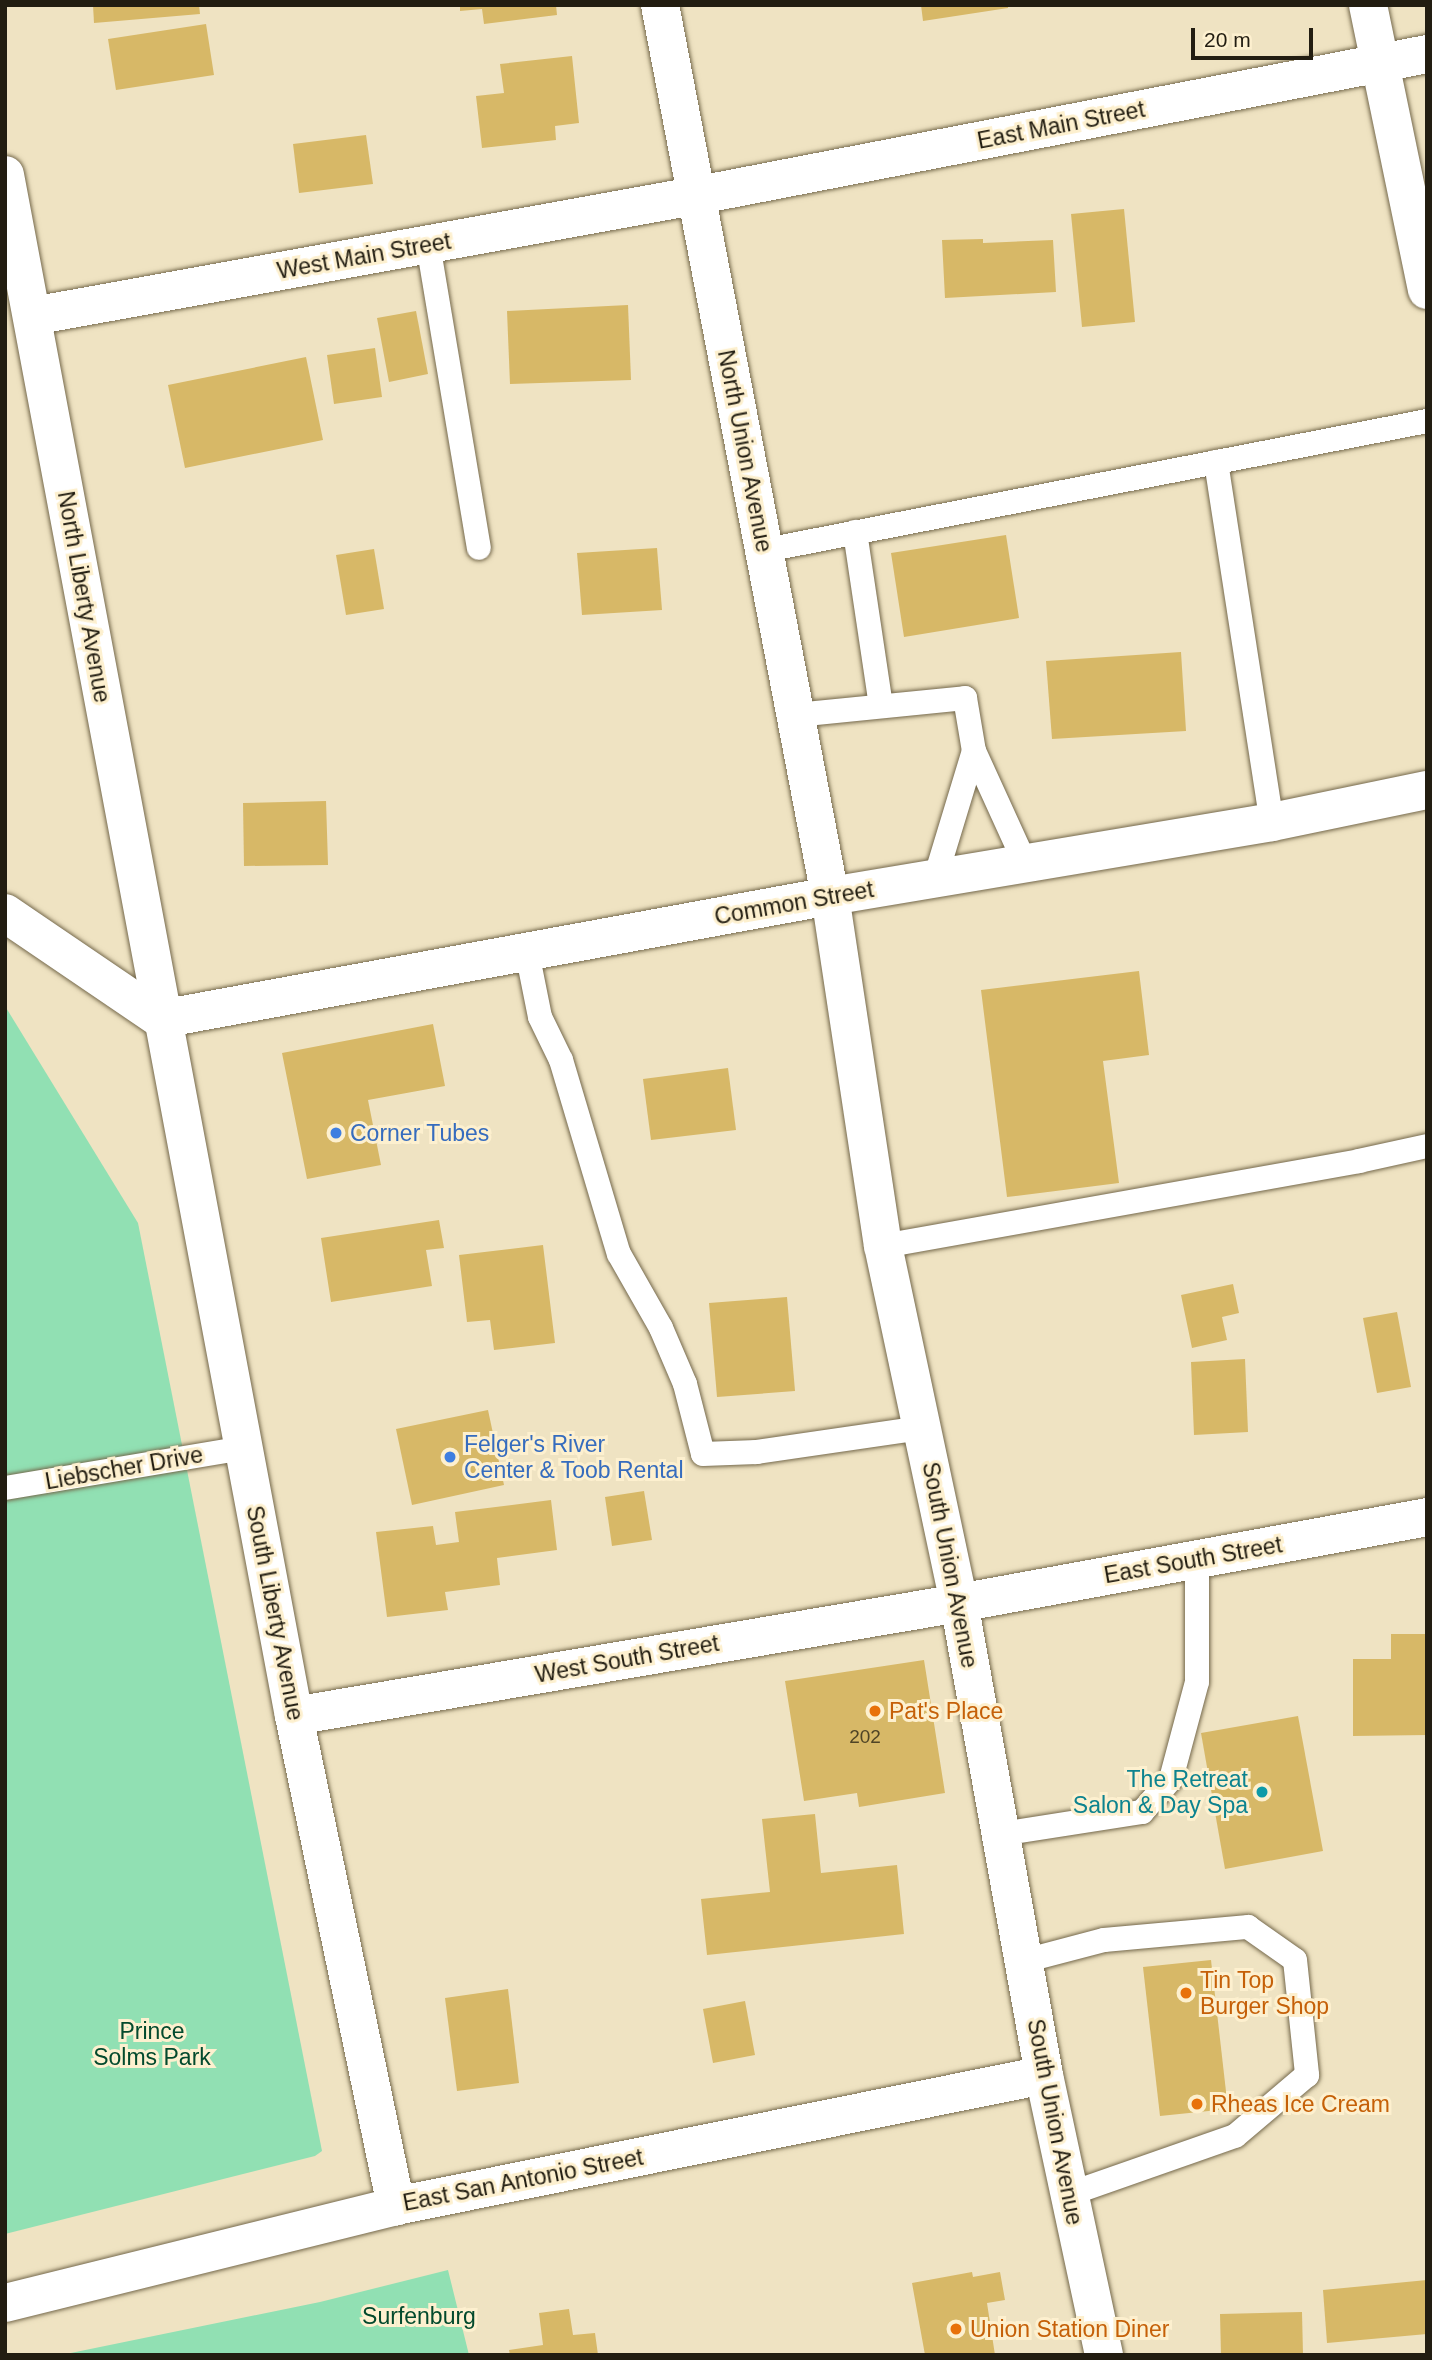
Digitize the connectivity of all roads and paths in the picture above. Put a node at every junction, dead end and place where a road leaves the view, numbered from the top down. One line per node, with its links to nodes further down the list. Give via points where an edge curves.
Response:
1 (660, 5): 6 (street, North Union Avenue)
2 (1368, 5): 4 (street)
3 (1427, 54): 4 (street, East Main Street)
4 (1378, 63): 6 (street, East Main Street); 8 (street)
5 (5, 176): 9 (street, North Liberty Avenue)
6 (694, 196): 7 (street, West Main Street); 14 (street, North Union Avenue)
7 (428, 244): 9 (street, West Main Street); 13 (lane)
8 (1427, 290)
9 (33, 316): 25 (street, North Liberty Avenue)
10 (1427, 421): 11 (lane)
11 (1216, 462): 12 (lane); 19 (lane)
12 (855, 532): 14 (lane); 15 (lane)
13 (479, 548)
14 (766, 550): 16 (street, North Union Avenue)
15 (881, 705): 16 (lane); 17 (lane, via 964,698)
16 (796, 715): 22 (street, North Union Avenue)
17 (974, 751): 20 (lane); 21 (lane)
18 (1427, 790): 19 (street, Common Street)
19 (1272, 822): 20 (street, Common Street)
20 (1025, 863): 21 (street, Common Street)
21 (935, 879): 22 (street, Common Street)
22 (830, 896): 24 (street, Common Street); 27 (street, South Union Avenue)
23 (5, 913): 25 (street)
24 (527, 952): 25 (street, Common Street); 28 (lane, via 540,1017 561,1060 619,1254 661,1328 685,1384 703,1454 757,1452)
25 (161, 1018): 29 (street, South Liberty Avenue)
26 (1427, 1146): 27 (lane)
27 (883, 1246): 28 (street, South Union Avenue)
28 (922, 1428): 33 (street, South Union Avenue)
29 (244, 1448): 30 (lane, Liebscher Drive); 34 (street, South Liberty Avenue)
30 (5, 1488)
31 (1427, 1517): 32 (street, East South Street)
32 (1197, 1560): 33 (street, East South Street); 35 (lane, via 1197,1682 1171,1779 1142,1812)
33 (959, 1603): 34 (street, West South Street); 35 (street, South Union Avenue)
34 (294, 1716): 39 (street, South Liberty Avenue)
35 (1001, 1834): 36 (street, South Union Avenue)
36 (1024, 1961): 37 (street, South Union Avenue); 38 (lane, via 1104,1940 1248,1927 1295,1960 1307,2075 1235,2136)
37 (1044, 2075): 38 (street, South Union Avenue); 39 (street, East San Antonio Street)
38 (1069, 2194): 41 (street, South Union Avenue)
39 (396, 2206): 40 (street, East San Antonio Street)
40 (5, 2303)
41 (1104, 2355)

